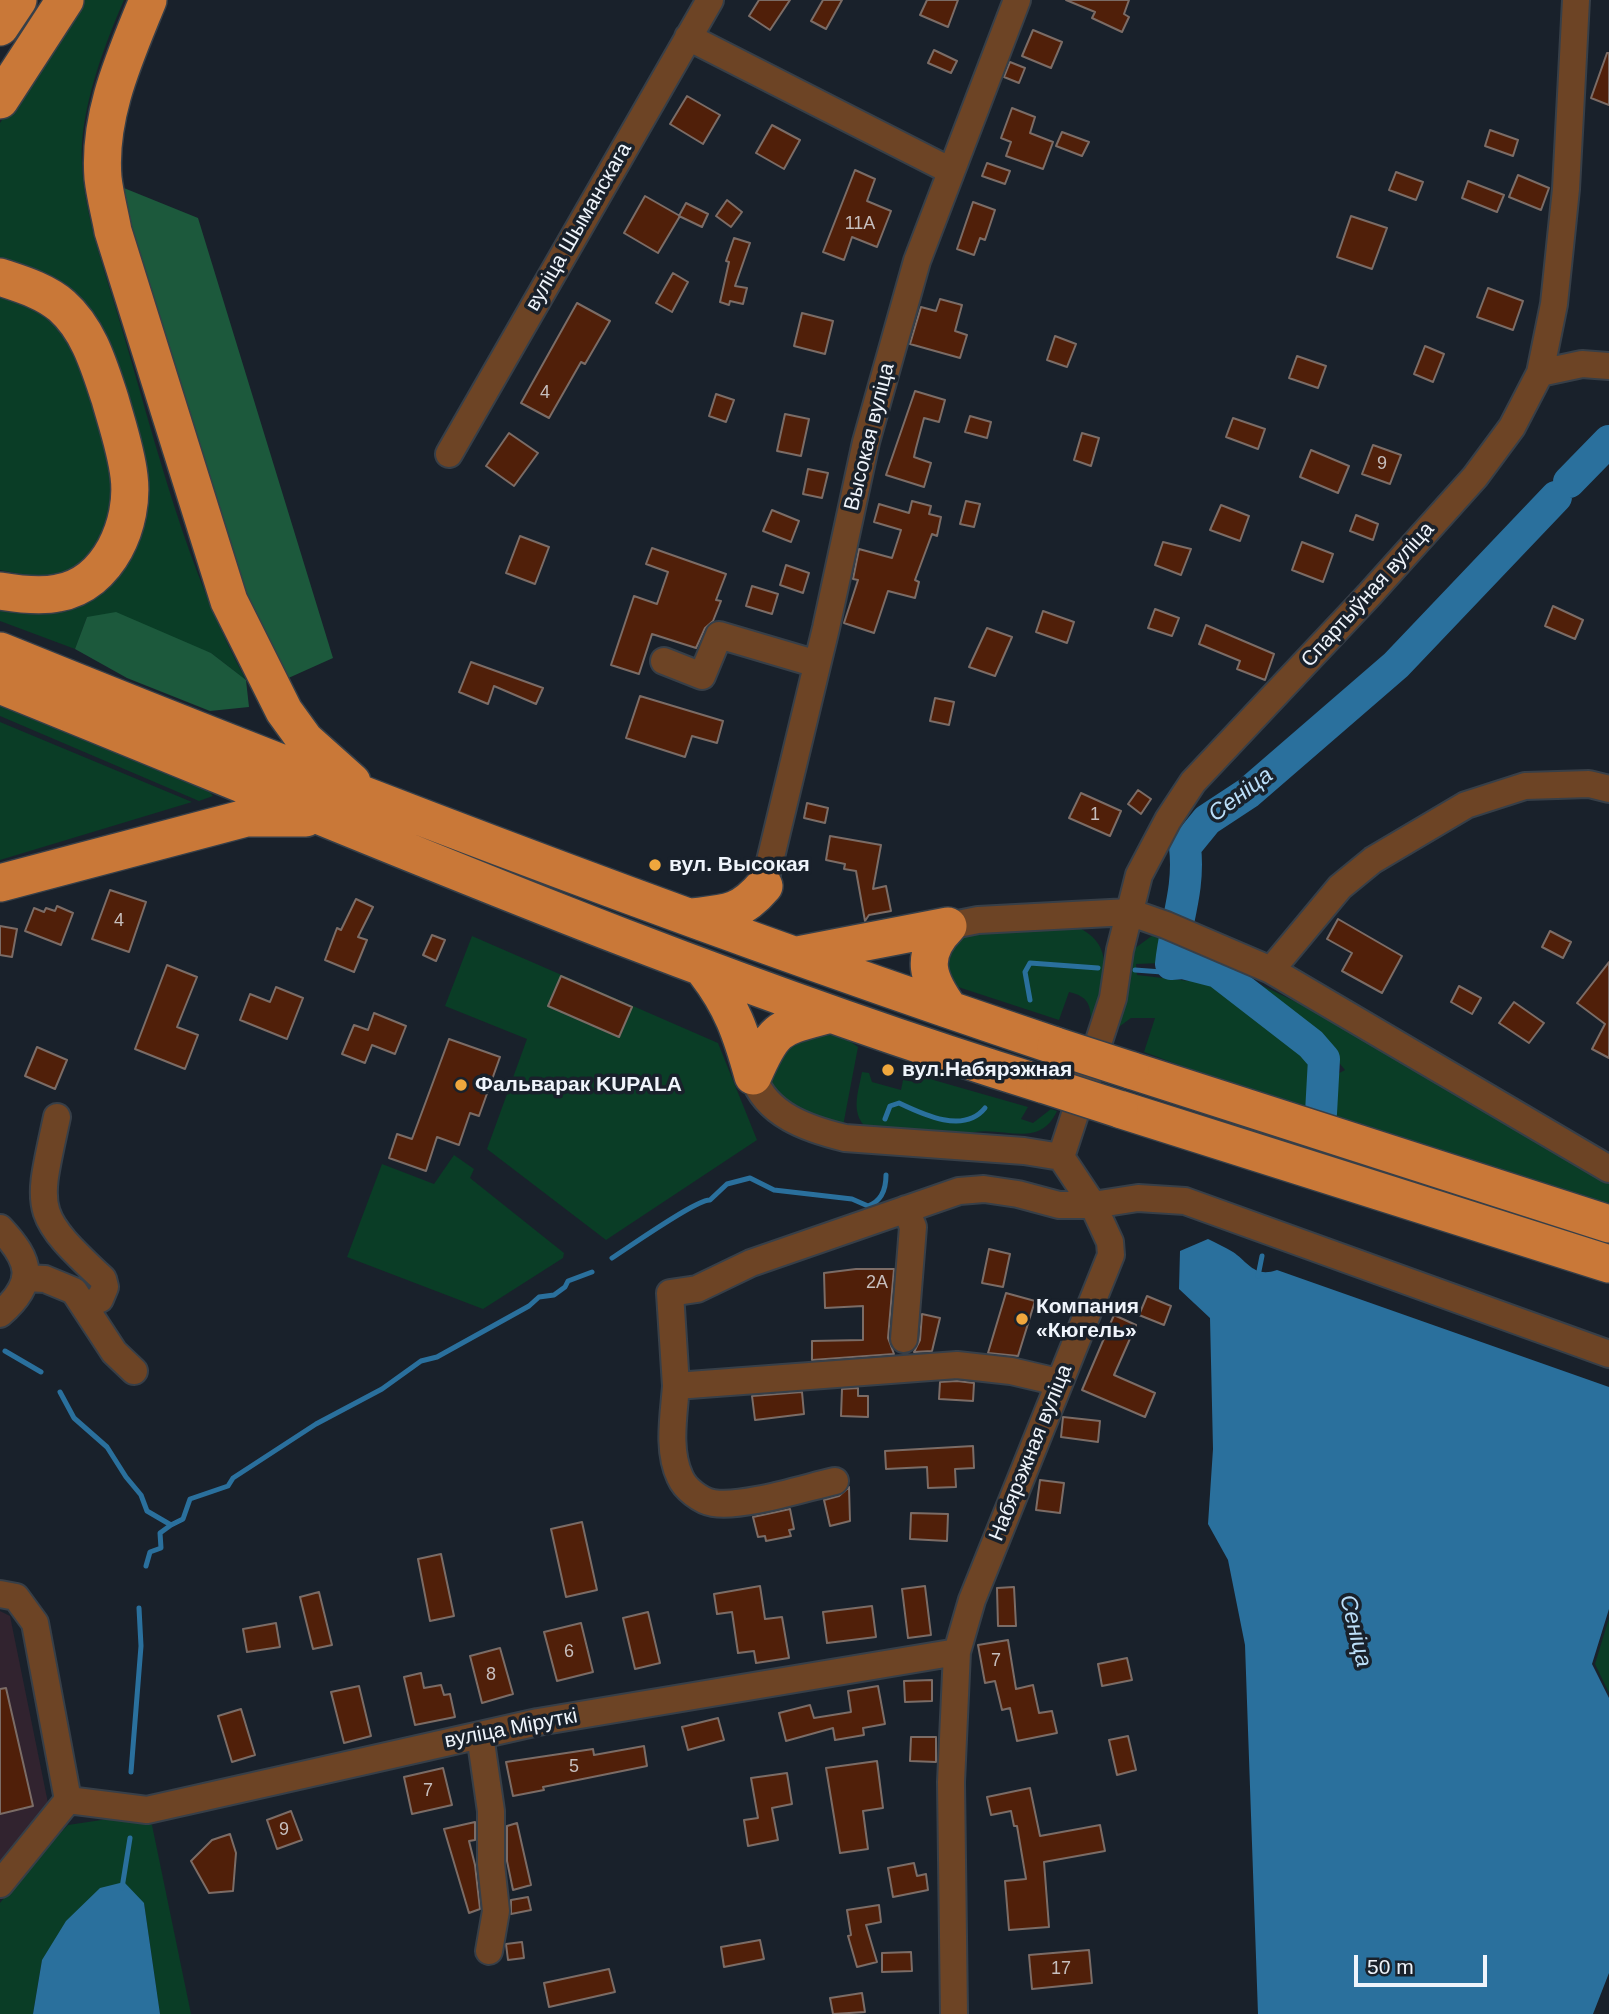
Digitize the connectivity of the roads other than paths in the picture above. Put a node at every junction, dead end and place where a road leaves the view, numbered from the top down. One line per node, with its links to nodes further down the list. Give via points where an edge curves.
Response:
1 (18, 0): 7 (highway)
2 (65, 0): 9 (highway)
3 (148, 0): 21 (highway, via 113,90 107,122 103,180 113,232 229,601 284,711 305,740)
4 (709, 0): 8 (street, вуліца Шыманскага)
5 (1017, 0): 10 (street, Высокая вуліца)
6 (1576, 0): 13 (street, Спартыўная вуліца, via 1564,202 1554,304)
7 (0, 27)
8 (688, 37): 10 (street); 14 (street, вуліца Шыманскага)
9 (0, 100)
10 (951, 171): 18 (street, Высокая вуліца, via 917,261 866,442)
11 (0, 277): 15 (highway, via 36,289 62,306 85,332 104,382 129,478 124,530 114,552 98,570 74,588 58,593)
12 (1609, 366): 13 (street, via 1582,364)
13 (1540, 373): 25 (street, Спартыўная вуліца, via 1512,427 1475,477 1193,782 1139,875)
14 (449, 454)
15 (0, 591)
16 (0, 651): 21 (highway)
17 (664, 662): 18 (street, via 702,676 719,635)
18 (817, 664): 24 (street, Высокая вуліца)
19 (0, 685): 22 (highway)
20 (1609, 789): 29 (street, via 1589,784 1525,786 1466,806 1373,860 1340,887)
21 (371, 799): 26 (highway)
22 (321, 817): 23 (highway, via 246,818); 30 (highway)
23 (0, 883)
24 (764, 886): 26 (highway, via 735,912); 28 (highway, via 765,907)
25 (1129, 912): 27 (street, via 978,920); 29 (street); 35 (street, Спартыўная вуліца, via 1114,998)
26 (690, 917): 28 (highway)
27 (948, 926): 28 (highway); 31 (highway, via 930,950 929,971 934,988)
28 (794, 956): 31 (highway)
29 (1271, 970): 36 (street)
30 (705, 971): 32 (highway); 33 (highway, via 728,1000)
31 (950, 1010): 39 (highway, bridge)
32 (831, 1014): 33 (highway, via 783,1027 768,1042); 41 (highway, bridge, via 899,1040)
33 (753, 1076): 35 (street, via 776,1109 821,1132)
34 (57, 1117): 43 (street, via 43,1189 44,1211 67,1245 103,1279 100,1299)
35 (1061, 1157): 37 (street, Набярэжная вуліца)
36 (1609, 1169)
37 (1093, 1205): 38 (street, via 1059,1205 984,1189 959,1191); 46 (street, via 1138,1198 1185,1200); 48 (street, Набярэжная вуліца, via 1110,1241 1111,1255)
38 (906, 1209): 45 (street, via 913,1227); 49 (street, via 751,1263 697,1289 670,1293)
39 (1609, 1224)
40 (0, 1228): 42 (street, via 23,1256)
41 (1609, 1264)
42 (26, 1278): 43 (street, via 45,1279 74,1291); 44 (street, via 22,1293)
43 (84, 1306): 47 (street, via 114,1352)
44 (0, 1314)
45 (904, 1339)
46 (1609, 1354)
47 (134, 1371)
48 (1058, 1382): 49 (street, via 957,1365); 52 (street, Набярэжная вуліца, via 972,1600)
49 (676, 1386): 50 (street, via 672,1438 680,1478 696,1496 712,1503 737,1502)
50 (835, 1481)
51 (0, 1594): 54 (street, via 16,1597 35,1623)
52 (957, 1652): 53 (street, вуліца Міруткі); 57 (street, Набярэжная вуліца, via 951,1782)
53 (480, 1734): 54 (street, вуліца Міруткі, via 147,1810); 56 (street, via 491,1811 496,1911)
54 (68, 1800): 55 (street)
55 (0, 1884)
56 (489, 1951)
57 (954, 2014)

